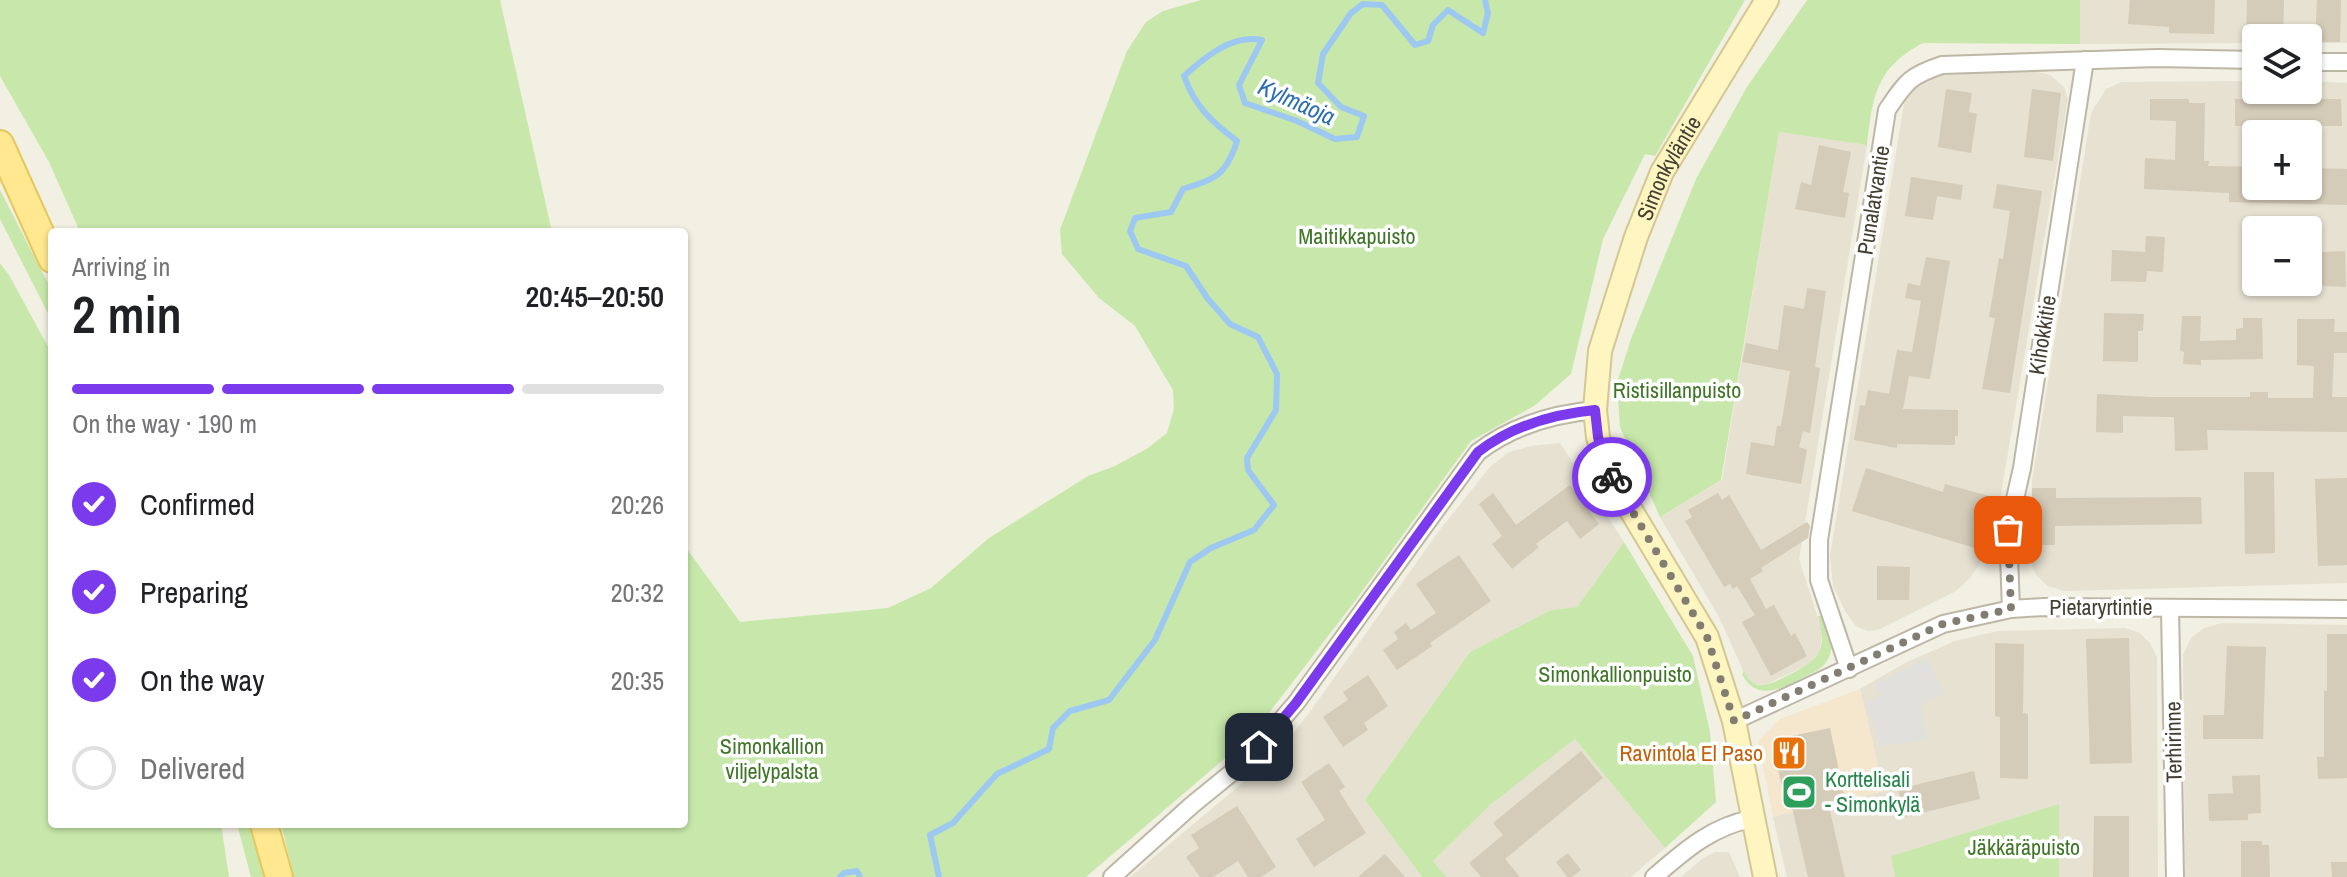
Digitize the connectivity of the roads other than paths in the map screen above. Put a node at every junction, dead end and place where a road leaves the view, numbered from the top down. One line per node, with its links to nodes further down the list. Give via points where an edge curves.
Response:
1 (1767, 0): 9 (main road, Simonkyläntie, via 1662,172 1600,351)
2 (2085, 60): 3 (street, Punalatvantie); 11 (street, Kihokkitie, via 2008,530); 13 (street, Punalatvantie, via 1942,65 1917,73 1887,110 1817,562)
3 (2242, 60)
4 (2322, 62): 5 (street)
5 (2347, 62)
6 (0, 144): 8 (main road)
7 (0, 168): 8 (main road)
8 (47, 249)
9 (1595, 410): 14 (main road, Simonkyläntie, via 1605,461 1707,637); 18 (street, via 1524,426 1478,452 1272,733)
10 (2170, 608): 11 (street, Pietaryrtintie); 12 (street, Pietaryrtintie); 21 (street, Terhirinne)
11 (2011, 609): 13 (street, Pietaryrtintie, via 1943,624)
12 (2347, 609)
13 (1849, 669): 14 (street, Pietaryrtintie)
14 (1734, 721): 15 (main road, Simonkyläntie)
15 (1752, 819): 19 (street, via 1710,833); 20 (main road, Simonkyläntie)
16 (265, 828): 17 (main road)
17 (279, 877)
18 (1112, 877)
19 (1654, 877)
20 (1765, 877)
21 (2175, 877)

